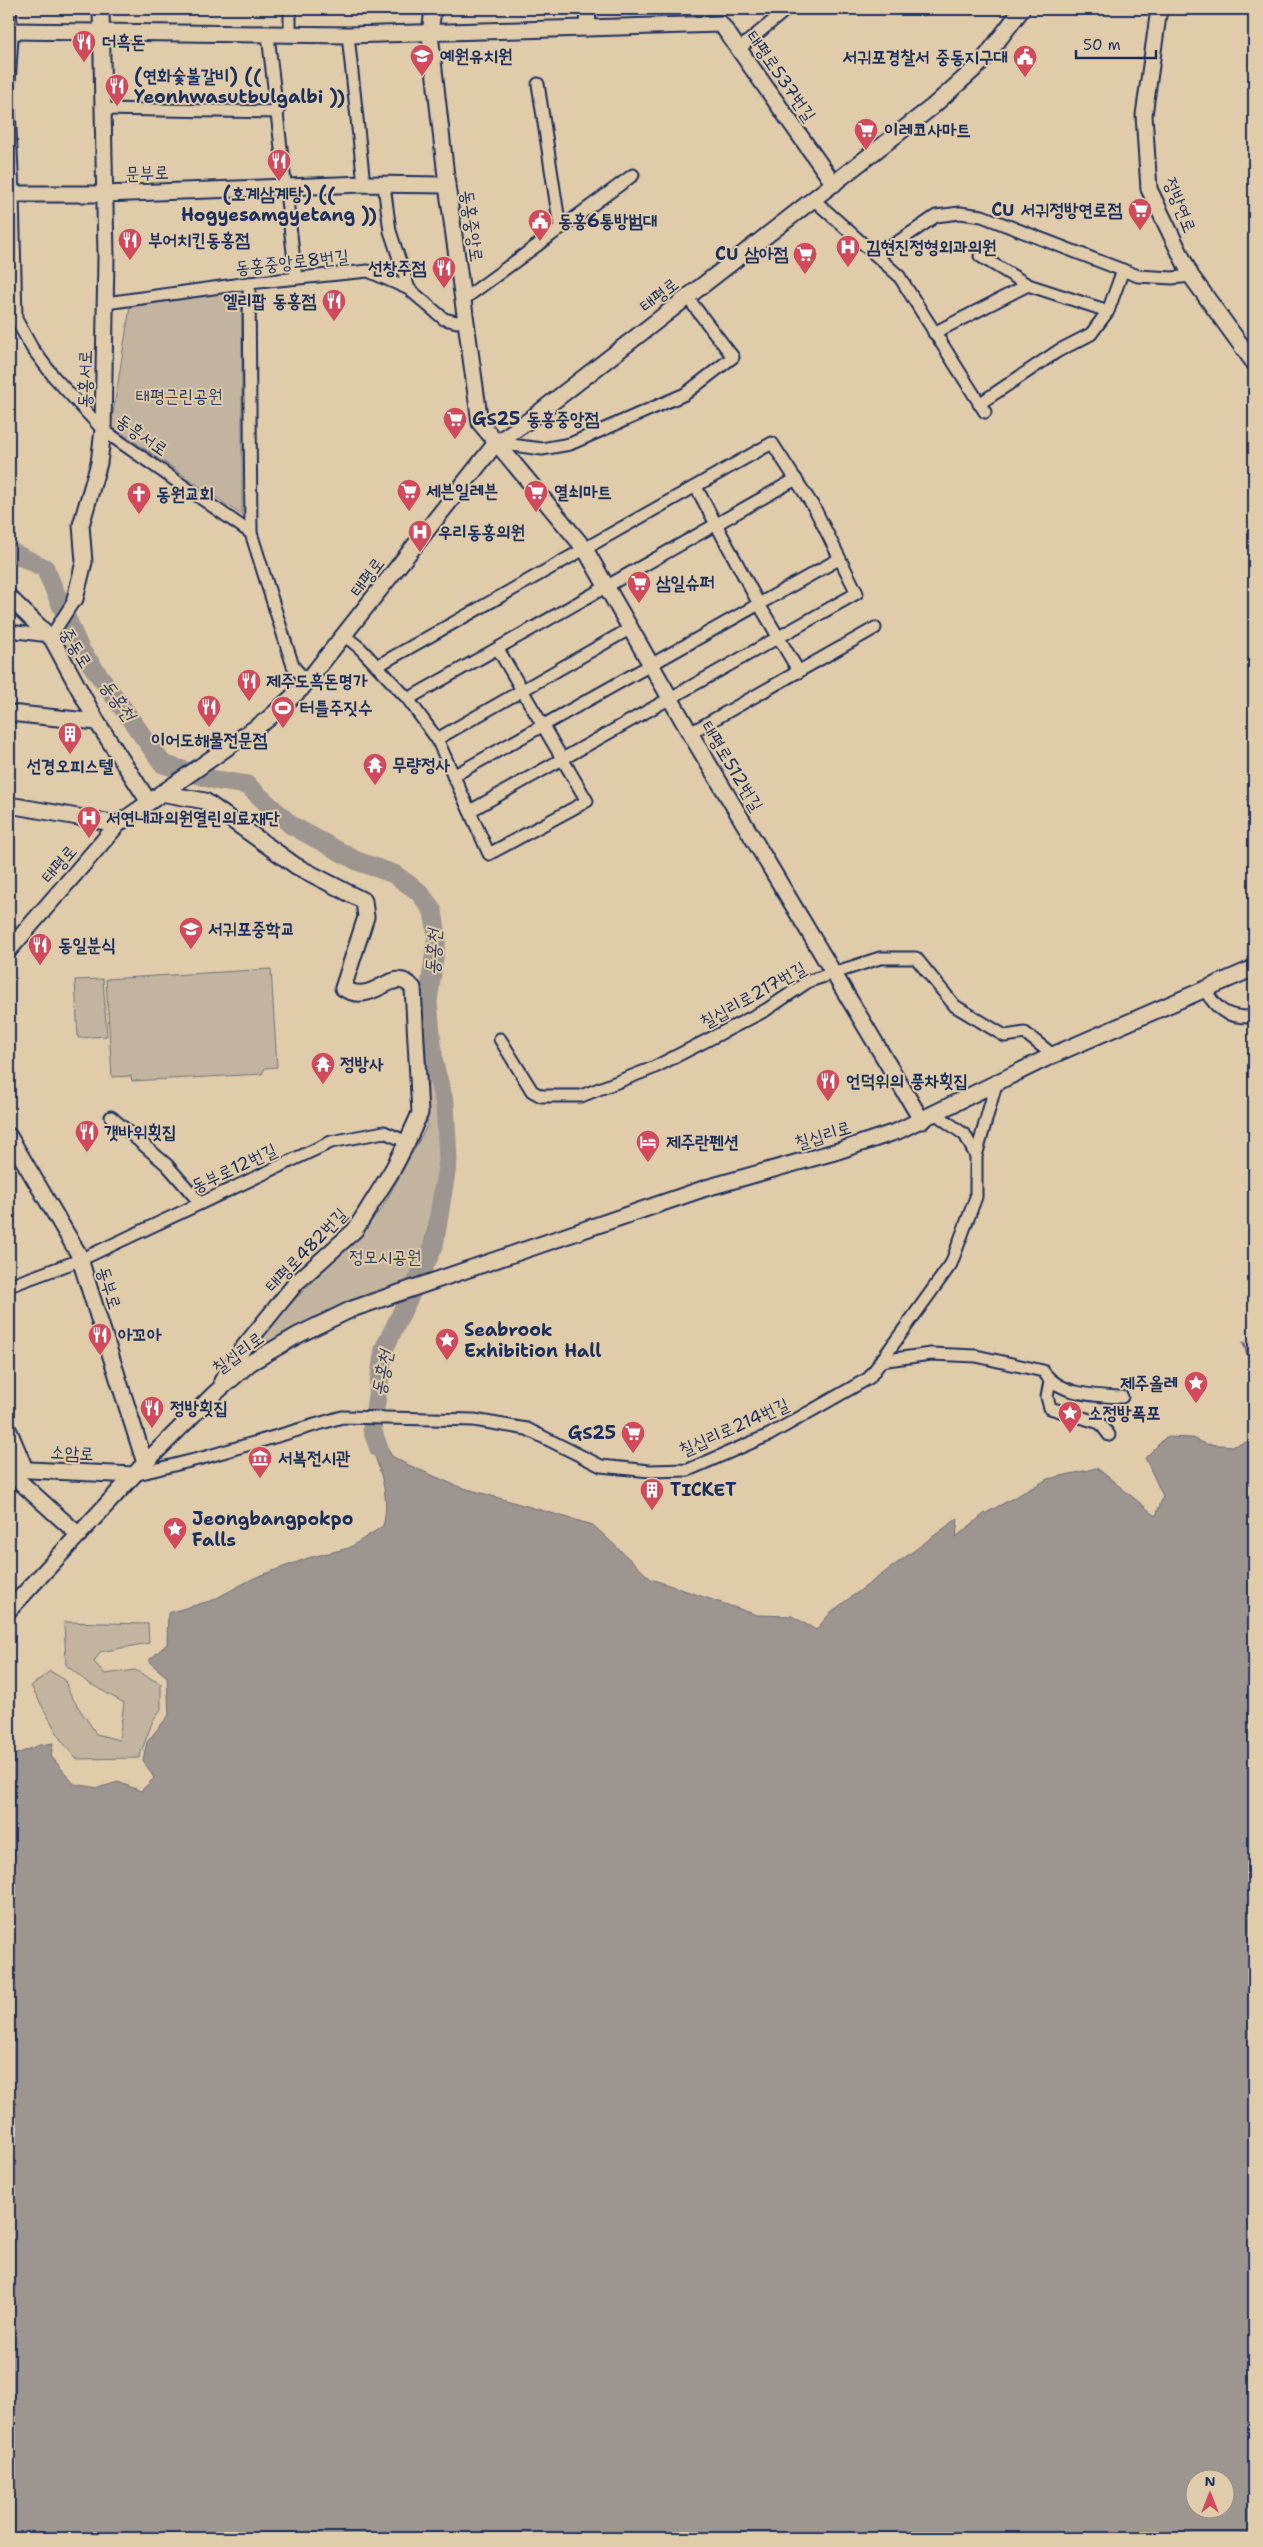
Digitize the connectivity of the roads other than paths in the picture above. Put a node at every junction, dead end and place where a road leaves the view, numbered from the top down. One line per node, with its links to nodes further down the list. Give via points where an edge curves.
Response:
1 (10, 9): 11 (street)
2 (101, 9): 10 (street, 동홍서로)
3 (290, 9): 14 (street)
4 (433, 9): 12 (street, 동홍중앙로)
5 (588, 9): 9 (street)
6 (787, 9): 16 (street)
7 (1022, 9): 24 (street, 태평로, via 981,63 932,107)
8 (1159, 9): 35 (street, 정방연로, via 1144,115 1149,189)
9 (587, 28): 12 (street, 태평로537번길); 16 (street, 태평로537번길, via 721,24)
10 (100, 30): 11 (street, 태평로537번길); 13 (street, 태평로537번길); 20 (street, 동홍서로)
11 (11, 31): 17 (street)
12 (430, 34): 15 (street, 태평로537번길); 26 (street, 동홍중앙로)
13 (268, 35): 14 (street, 태평로537번길); 21 (street)
14 (290, 35): 15 (street, 태평로537번길)
15 (348, 35): 23 (street)
16 (739, 49): 24 (street, 태평로537번길)
17 (9, 84)
18 (538, 84): 31 (street)
19 (9, 107): 28 (street)
20 (102, 109): 21 (street); 29 (street, 동홍서로)
21 (278, 112): 27 (street)
22 (633, 175): 31 (street)
23 (364, 184): 25 (street, 문부로); 27 (street, 문부로)
24 (834, 184): 30 (street, 태평로)
25 (384, 185): 26 (street, 문부로); 39 (street, via 390,231)
26 (447, 185): 41 (street, 동홍중앙로)
27 (286, 188): 29 (street, 문부로); 36 (street)
28 (11, 194): 29 (street, 문부로); 47 (street, 동흥서로, via 16,319 32,348 54,377)
29 (104, 194): 42 (street, 동홍서로)
30 (814, 199): 32 (street); 40 (street, 태평로)
31 (560, 228): 41 (street)
32 (877, 256): 34 (street, via 936,216 960,213 982,216); 45 (street, via 899,276)
33 (980, 256): 38 (street)
34 (1123, 270): 35 (street, via 1138,276); 43 (street)
35 (1191, 276): 46 (street, 정방연로)
36 (296, 278): 37 (street, 동홍중앙로8번길); 39 (street, 동홍중앙로8번길, via 368,271)
37 (249, 283): 42 (street, 동홍중앙로8번길); 52 (street)
38 (1028, 285): 43 (street); 45 (street)
39 (409, 289): 44 (street, 동홍중앙로8번길, via 444,319 457,322)
40 (687, 297): 48 (street, 태평로, via 528,421); 48 (street, via 733,357 685,394 570,444 542,449)
41 (464, 299): 44 (street, 동홍중앙로)
42 (106, 303): 47 (street, 동홍서로)
43 (1108, 311): 45 (street, via 1091,334 1058,351 982,408)
44 (467, 319): 48 (street, 동홍중앙로, via 480,423)
45 (934, 333)
46 (1254, 363)
47 (103, 430): 52 (street, 동흥서로); 57 (street, 동홍서로, via 99,463 81,525 84,562)
48 (496, 442): 53 (street, 태평로512번길); 62 (street, 태평로)
49 (796, 479): 50 (street, via 772,443); 51 (street); 54 (street, via 815,509)
50 (696, 487): 51 (street); 53 (street)
51 (716, 524): 55 (street); 58 (street)
52 (251, 533): 69 (street, via 293,666)
53 (585, 549): 55 (street, 태평로512번길); 66 (street)
54 (839, 559): 58 (street); 63 (street, via 857,594)
55 (608, 587): 59 (street, 태평로512번길); 65 (street)
56 (9, 597): 64 (street, 중동로)
57 (74, 599): 64 (street, 동홍서로)
58 (760, 606): 63 (street); 67 (street)
59 (631, 628): 67 (street, 태평로512번길); 70 (street)
60 (876, 628): 68 (street)
61 (9, 631): 64 (street)
62 (345, 636): 66 (street); 69 (street, 태평로)
63 (778, 636): 68 (street); 71 (street)
64 (50, 637): 74 (street, 중동로)
65 (498, 649): 70 (street); 72 (street)
66 (377, 666): 72 (street)
67 (651, 666): 71 (street, 태평로512번길); 75 (street)
68 (799, 672): 76 (street)
69 (307, 682): 80 (street, 태평로, via 268,719)
70 (522, 690): 75 (street); 77 (street)
71 (670, 697): 76 (street, 태평로512번길); 78 (street)
72 (408, 699): 77 (street)
73 (9, 713): 74 (street)
74 (97, 722): 80 (street, 중동로)
75 (543, 726): 78 (street); 79 (street)
76 (690, 733): 86 (street, 태평로512번길)
77 (437, 738): 79 (street)
78 (561, 758): 82 (street); 82 (street, via 587,801 490,854)
79 (453, 776): 82 (street)
80 (158, 795): 83 (street, 태평로); 96 (street, 태평로482번길, via 205,801 296,866 364,901 366,917 343,988 352,994 367,994 396,979 407,981 413,988 420,1113)
81 (9, 806): 83 (street)
82 (470, 811)
83 (118, 824): 84 (street, 태평로)
84 (9, 950)
85 (1254, 968): 87 (street, 칠십리로)
86 (834, 974): 89 (street, 칠십리로217번길, via 809,981 766,1010 639,1075 581,1096 541,1096 532,1091); 90 (street, 칠십리로217번길, via 880,958 916,958 955,1006 1005,1036 1025,1033); 94 (street, 태평로512번길)
87 (1204, 988): 88 (street, via 1214,1006 1237,1017); 90 (street, 칠십리로)
88 (1254, 1016)
89 (500, 1039)
90 (1053, 1055): 91 (street, 칠십리로)
91 (996, 1084): 92 (street, 칠십리로); 97 (street, 칠십리로214번길)
92 (936, 1114): 94 (street, 칠십리로); 97 (street, via 965,1135)
93 (111, 1117): 98 (street, via 167,1165)
94 (922, 1121): 103 (street, 칠십리로, via 838,1151 706,1188 352,1309 250,1363)
95 (9, 1136): 99 (street, 동부로)
96 (407, 1142): 98 (street, 동부로12번길, via 384,1132 330,1142); 103 (street, 태평로482번길, via 394,1169 355,1230 296,1283 244,1347)
97 (976, 1156): 101 (street, 칠십리로214번길, via 976,1197 951,1264)
98 (200, 1203): 99 (street, 동부로12번길)
99 (80, 1260): 100 (street, 동부로12번길); 107 (street, 동부로)
100 (9, 1286)
101 (880, 1361): 102 (street, via 931,1354 976,1356 1043,1371); 110 (street, 칠십리로214번길, via 869,1378 769,1435 688,1470 650,1471 601,1466 527,1429 483,1421 342,1417)
102 (1050, 1381): 104 (street, via 1083,1394); 106 (street, via 1050,1408 1100,1423)
103 (213, 1395): 107 (street, 칠십리로)
104 (1122, 1398)
105 (9, 1431): 108 (street)
106 (1110, 1436)
107 (145, 1464): 110 (street, 칠십리로)
108 (26, 1469): 109 (street, 소암로); 110 (street, 소암로)
109 (9, 1471): 111 (street)
110 (134, 1476): 111 (street, 칠십리로)
111 (79, 1535): 112 (street, 칠십리로)
112 (9, 1610)

